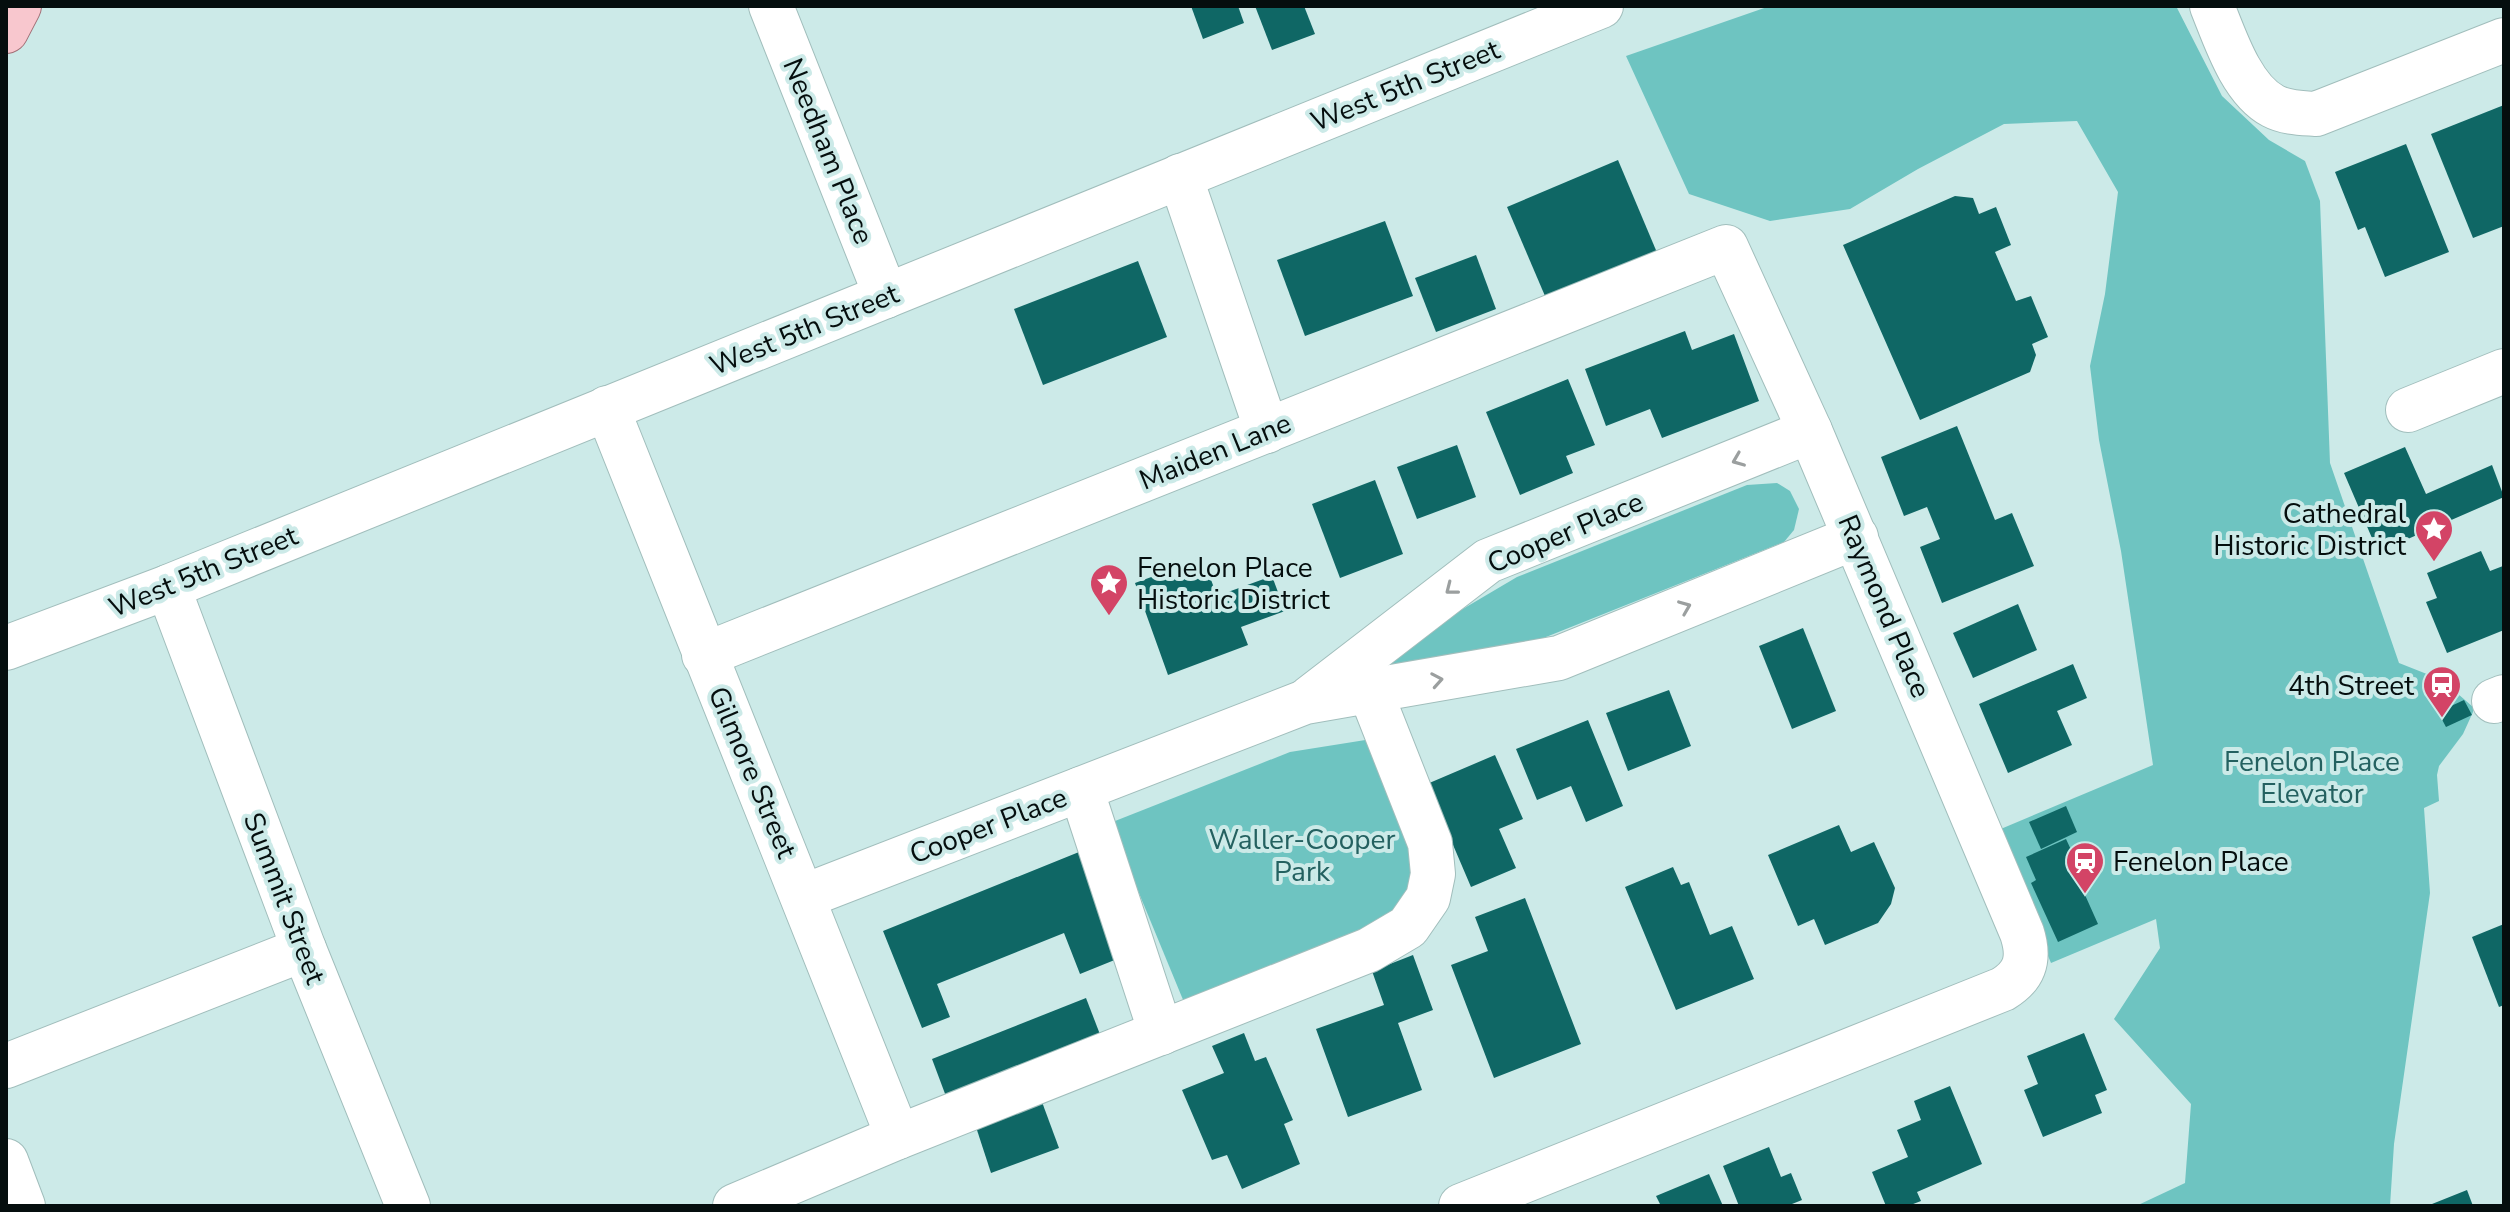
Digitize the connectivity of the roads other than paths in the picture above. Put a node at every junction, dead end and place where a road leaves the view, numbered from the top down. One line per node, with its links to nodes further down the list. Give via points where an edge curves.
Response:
1 (19, 6): 5 (main road)
2 (771, 6): 9 (street, Needham Place)
3 (1601, 6): 7 (street, West 5th Street)
4 (2212, 6): 6 (street, via 2252,89 2272,106 2294,113 2316,114)
5 (6, 31)
6 (2504, 40)
7 (1180, 176): 9 (street, West 5th Street); 13 (street)
8 (1726, 247): 13 (street, Maiden Lane); 14 (street, Raymond Place)
9 (886, 296): 11 (street, West 5th Street)
10 (2504, 371): 12 (street)
11 (607, 408): 16 (street, West 5th Street); 18 (street, Gilmore Street)
12 (2408, 410)
13 (1267, 431): 18 (street, Maiden Lane)
14 (1810, 431): 15 (street, Raymond Place); 20 (street, Cooper Place, one-way to 20, via 1488,561)
15 (1856, 537): 19 (street, Cooper Place, one-way to 15, via 1559,658); 31 (street, Raymond Place, via 2022,933 2025,969 2003,989)
16 (168, 587): 17 (street, West 5th Street); 23 (street, Summit Street)
17 (6, 648)
18 (704, 655): 22 (street, Gilmore Street)
19 (1370, 691): 20 (street, Cooper Place); 24 (street, via 1430,843 1433,874 1428,898 1408,927 1369,950)
20 (1305, 702): 21 (street, Cooper Place)
21 (1081, 789): 22 (street, Cooper Place); 24 (street)
22 (805, 896): 26 (street, Gilmore Street)
23 (304, 949): 25 (street); 29 (street, Summit Street)
24 (1161, 1033): 26 (street)
25 (6, 1066)
26 (898, 1137): 30 (street)
27 (6, 1161): 28 (street)
28 (23, 1206)
29 (408, 1206)
30 (735, 1206)
31 (1461, 1206)

